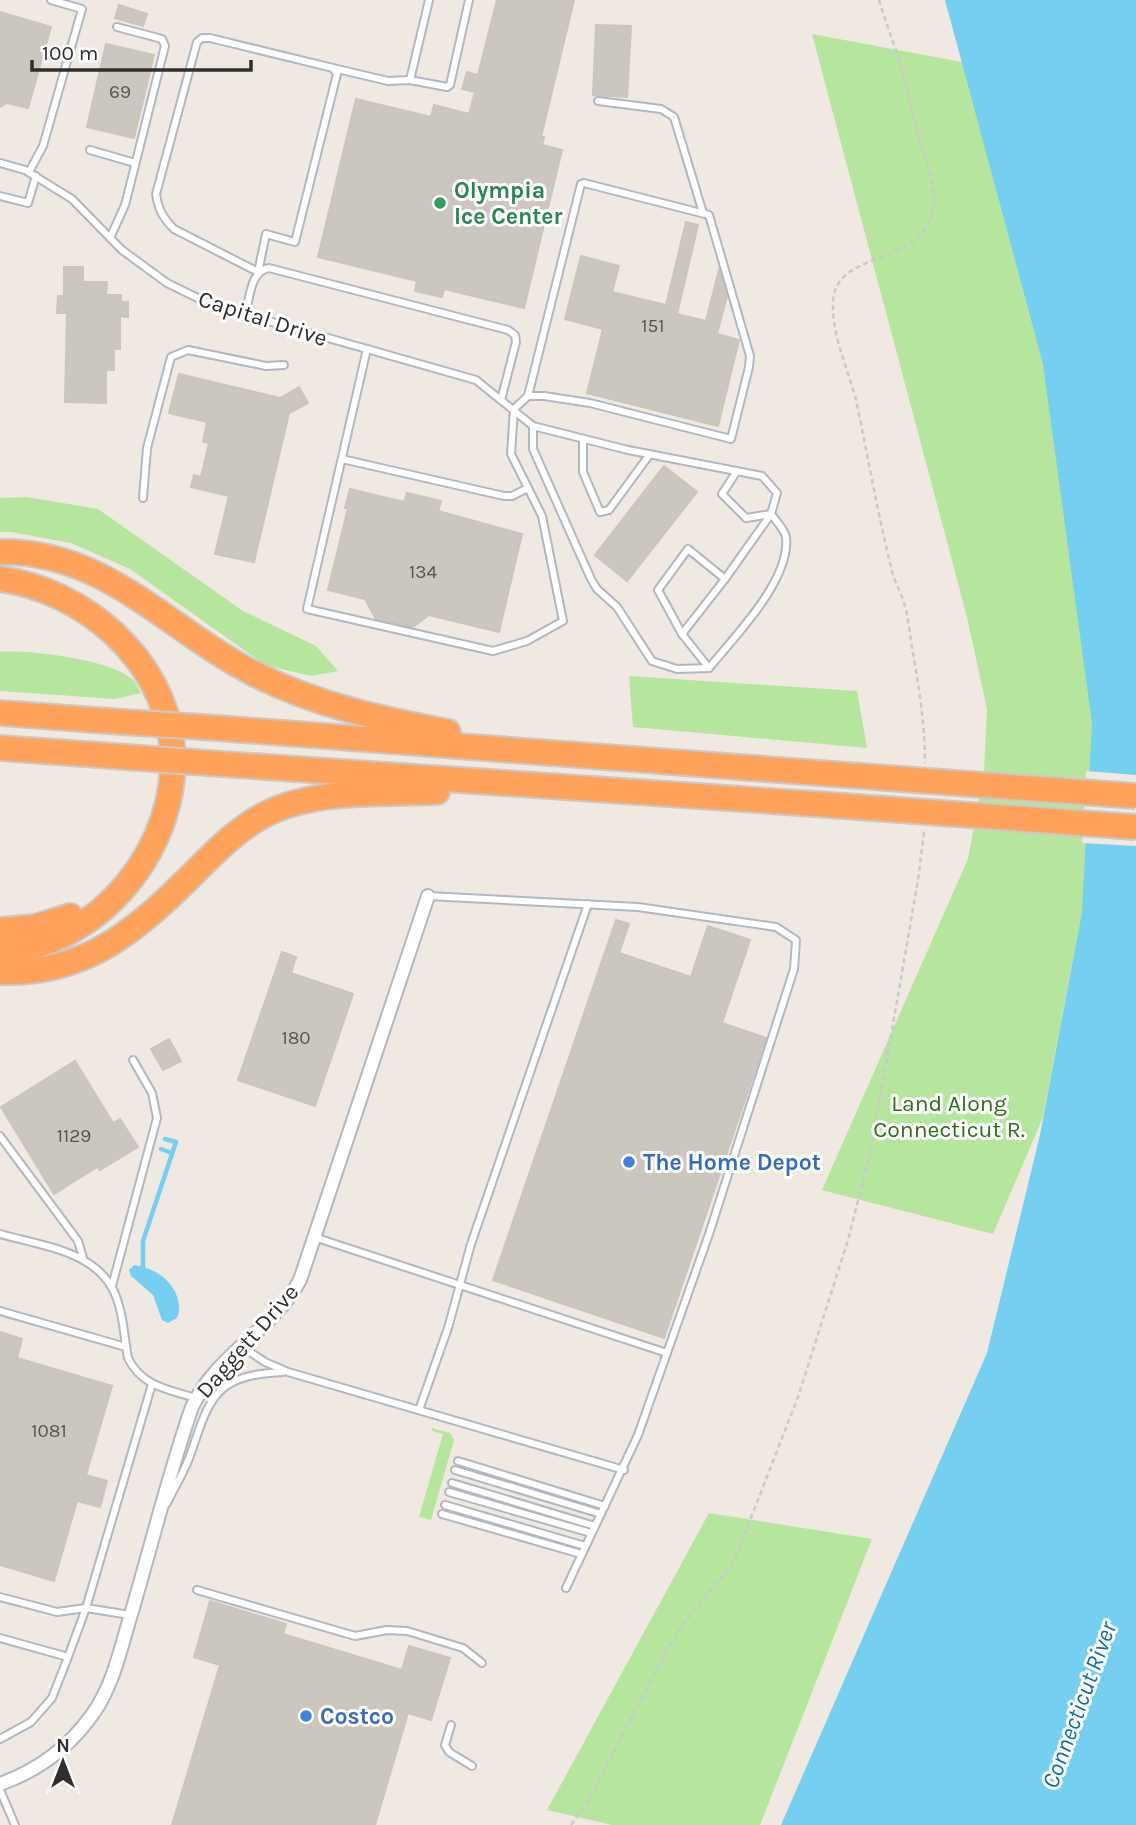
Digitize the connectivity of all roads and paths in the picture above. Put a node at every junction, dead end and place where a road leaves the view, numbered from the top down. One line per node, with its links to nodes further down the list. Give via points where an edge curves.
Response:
1 (51, 0): 12 (lane, via 82,9)
2 (429, 0): 7 (lane)
3 (469, 0): 7 (lane, via 450,85)
4 (878, 0): 41 (path, via 930,173 932,215 914,242 847,273 835,291 833,318 853,388 892,574 905,605 922,705)
5 (117, 26): 11 (lane, via 165,43)
6 (333, 68): 7 (lane, via 388,81); 16 (lane, via 335,84 295,242 266,234); 16 (lane, via 210,38 197,42 156,194 157,207 174,229)
7 (410, 80)
8 (598, 101): 14 (lane, via 661,109 674,117)
9 (90, 150): 11 (lane)
10 (0, 163): 12 (lane, Capital Drive)
11 (135, 163): 15 (lane, via 125,205)
12 (33, 174): 13 (lane, via 28,203); 15 (lane, Capital Drive, via 72,198)
13 (0, 196)
14 (703, 213): 20 (lane, via 581,184); 20 (lane, via 710,217 750,356 730,439 590,403)
15 (110, 239): 17 (lane, Capital Drive, via 167,283)
16 (258, 272): 17 (lane); 21 (lane, via 269,268 508,330 516,342)
17 (245, 315): 18 (lane, Capital Drive)
18 (367, 349): 21 (lane, Capital Drive, via 476,380); 26 (lane)
19 (284, 365): 29 (lane, via 266,366 188,350 171,357 147,447)
20 (528, 396): 22 (lane)
21 (501, 400): 22 (lane, Capital Drive)
22 (514, 409): 23 (lane, Capital Drive); 28 (lane, via 511,454)
23 (533, 426): 24 (lane); 37 (lane, via 533,449 597,589 617,607 652,661 677,669)
24 (583, 439): 25 (lane); 25 (lane, via 583,472 600,512 609,510)
25 (650, 454): 27 (lane)
26 (342, 459): 28 (lane, via 504,496); 28 (lane, via 307,609 493,651 527,641 563,621 542,516)
27 (737, 471): 30 (lane, via 762,475 777,493); 30 (lane, via 722,494 746,518)
28 (528, 488)
29 (143, 498)
30 (772, 514): 33 (lane); 37 (lane, via 786,534 785,555 764,602)
31 (0, 552): 40 (highway, via 44,555 97,573 232,662 304,696 385,719)
32 (0, 579): 36 (highway, via 32,586 74,604 102,623)
33 (725, 579): 35 (lane); 35 (lane, via 688,549 658,590)
34 (0, 595): 36 (highway, via 32,597 73,609 100,625)
35 (682, 634): 37 (lane)
36 (133, 655): 46 (highway, via 156,692 172,743 168,799)
37 (709, 668)
38 (0, 713): 40 (highway, bridge)
39 (0, 748): 42 (highway, bridge)
40 (555, 752): 43 (highway, bridge)
41 (925, 768)
42 (565, 788): 44 (highway, bridge); 51 (highway, via 336,797 286,806 236,833 145,921 111,945 61,965)
43 (1136, 796)
44 (1136, 827)
45 (924, 830): 95 (path, via 872,1145 848,1240 798,1397 733,1564 671,1643)
46 (151, 845): 49 (highway, via 125,879 94,904 48,924); 50 (highway, via 120,893 89,921 53,940)
47 (428, 896): 48 (lane); 55 (street, Daggett Drive)
48 (588, 904): 58 (lane); 62 (lane, via 776,927 796,940 794,969)
49 (0, 930)
50 (0, 952)
51 (0, 972)
52 (133, 1060): 57 (lane, via 152,1093 157,1118)
53 (0, 1136): 56 (lane, via 78,1241)
54 (0, 1234): 56 (lane)
55 (314, 1237): 58 (lane); 60 (street, Daggett Drive, via 291,1296)
56 (83, 1258): 57 (lane)
57 (111, 1286): 61 (lane)
58 (460, 1286): 62 (lane); 66 (lane)
59 (0, 1311): 61 (lane)
60 (241, 1346): 63 (lane); 65 (street, Daggett Drive)
61 (126, 1347): 64 (lane, via 132,1366)
62 (667, 1353): 69 (lane)
63 (288, 1372): 66 (lane); 78 (lane, via 239,1380 209,1403)
64 (152, 1384): 65 (lane); 84 (lane)
65 (196, 1398): 78 (street, Daggett Drive)
66 (419, 1410): 69 (lane)
67 (458, 1461): 73 (lane)
68 (455, 1470): 75 (lane)
69 (624, 1470): 73 (lane)
70 (452, 1483): 76 (lane)
71 (449, 1492): 77 (lane)
72 (445, 1505): 79 (lane)
73 (605, 1506): 75 (lane)
74 (442, 1514): 80 (lane)
75 (601, 1514): 76 (lane)
76 (595, 1526): 77 (lane)
77 (591, 1533): 79 (lane)
78 (153, 1541): 85 (street, Daggett Drive)
79 (585, 1546): 80 (lane)
80 (581, 1554): 81 (lane)
81 (566, 1588)
82 (197, 1590): 88 (lane, via 350,1635 407,1631 463,1648)
83 (0, 1597): 84 (lane, via 57,1612)
84 (86, 1608): 85 (lane); 87 (lane)
85 (130, 1615): 92 (street, Daggett Drive, via 108,1685 92,1715 53,1756)
86 (0, 1638): 87 (lane)
87 (68, 1657): 90 (lane, via 52,1698 31,1722)
88 (482, 1663)
89 (451, 1725): 91 (lane, via 445,1745)
90 (0, 1739)
91 (472, 1766)
92 (0, 1784)
93 (0, 1790): 94 (lane)
94 (15, 1825)
95 (571, 1825)

